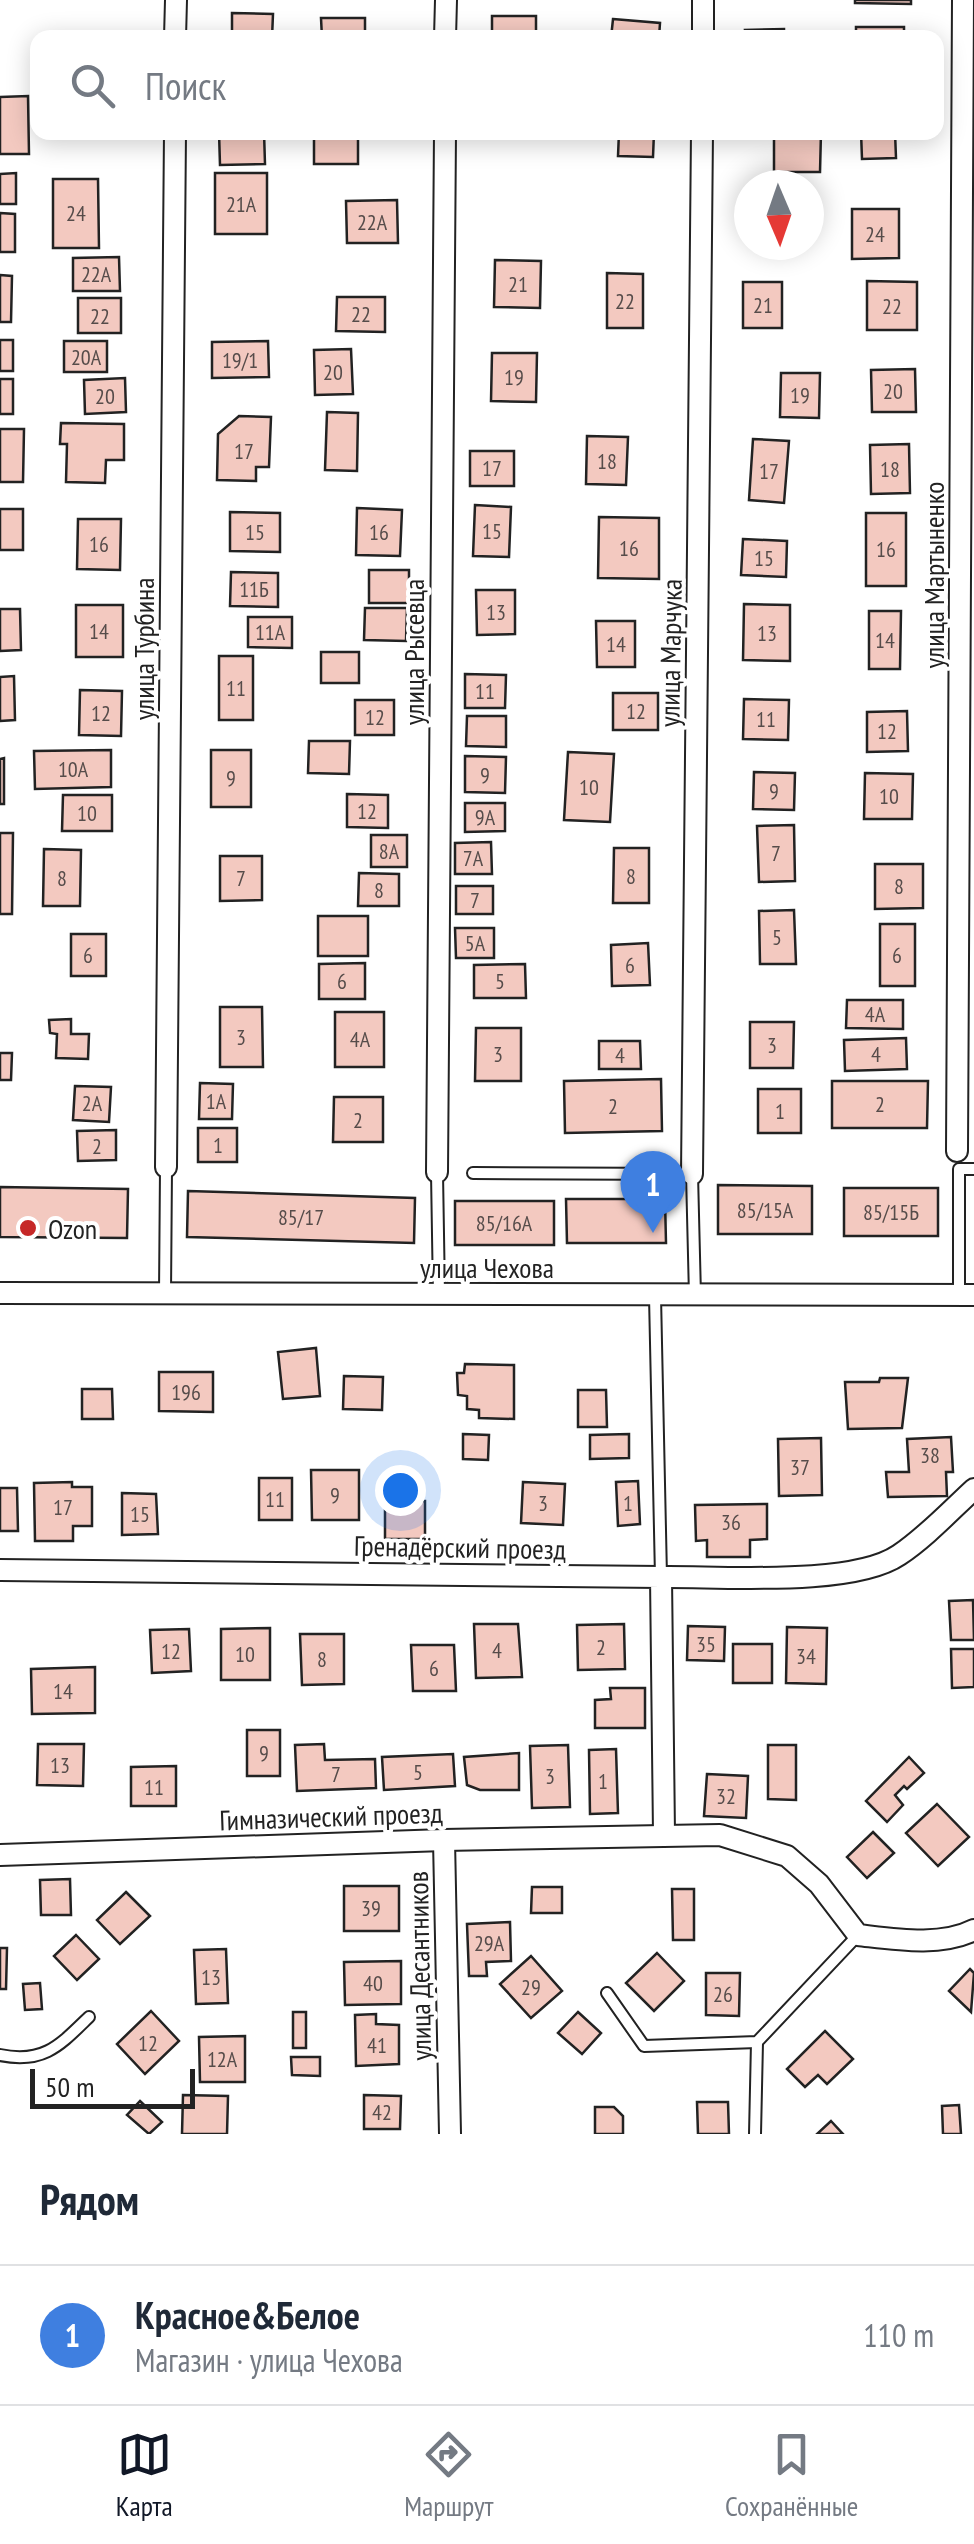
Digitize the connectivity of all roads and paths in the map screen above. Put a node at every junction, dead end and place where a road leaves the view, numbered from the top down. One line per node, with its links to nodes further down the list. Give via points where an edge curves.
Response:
1 (176, 0): 5 (street)
2 (446, 0): 6 (street)
3 (703, 0): 7 (street)
4 (963, 0): 11 (street, улица Мартыненко)
5 (175, 30)
6 (446, 30)
7 (703, 30)
8 (174, 140): 12 (street, улица Турбина)
9 (445, 140): 14 (street, улица Рысевца)
10 (702, 140): 16 (street, улица Марчука)
11 (957, 1151)
12 (166, 1167): 18 (lane)
13 (974, 1170): 20 (lane, via 959,1170)
14 (437, 1172): 19 (lane)
15 (473, 1172): 16 (lane)
16 (692, 1174): 22 (lane)
17 (0, 1294): 18 (street, улица Чехова)
18 (165, 1294): 19 (street, улица Чехова)
19 (438, 1295): 21 (street, улица Чехова)
20 (966, 1295): 22 (street, улица Чехова)
21 (655, 1296): 22 (street, улица Чехова); 25 (lane)
22 (695, 1296)
23 (974, 1488): 25 (street, via 896,1558 859,1570)
24 (0, 1570): 25 (street, Гренадёрский проезд)
25 (661, 1577): 26 (street)
26 (664, 1834): 27 (street, Гимназический проезд); 30 (street, via 720,1835 788,1856)
27 (444, 1840): 28 (street, Гимназический проезд); 35 (street, улица Десантников)
28 (0, 1856)
29 (974, 1930): 30 (street, via 959,1938)
30 (858, 1935): 33 (lane)
31 (607, 1993): 33 (lane, via 644,2046)
32 (89, 2017): 34 (lane, via 54,2051)
33 (757, 2042): 36 (lane)
34 (0, 2056)
35 (450, 2134)
36 (756, 2134)

